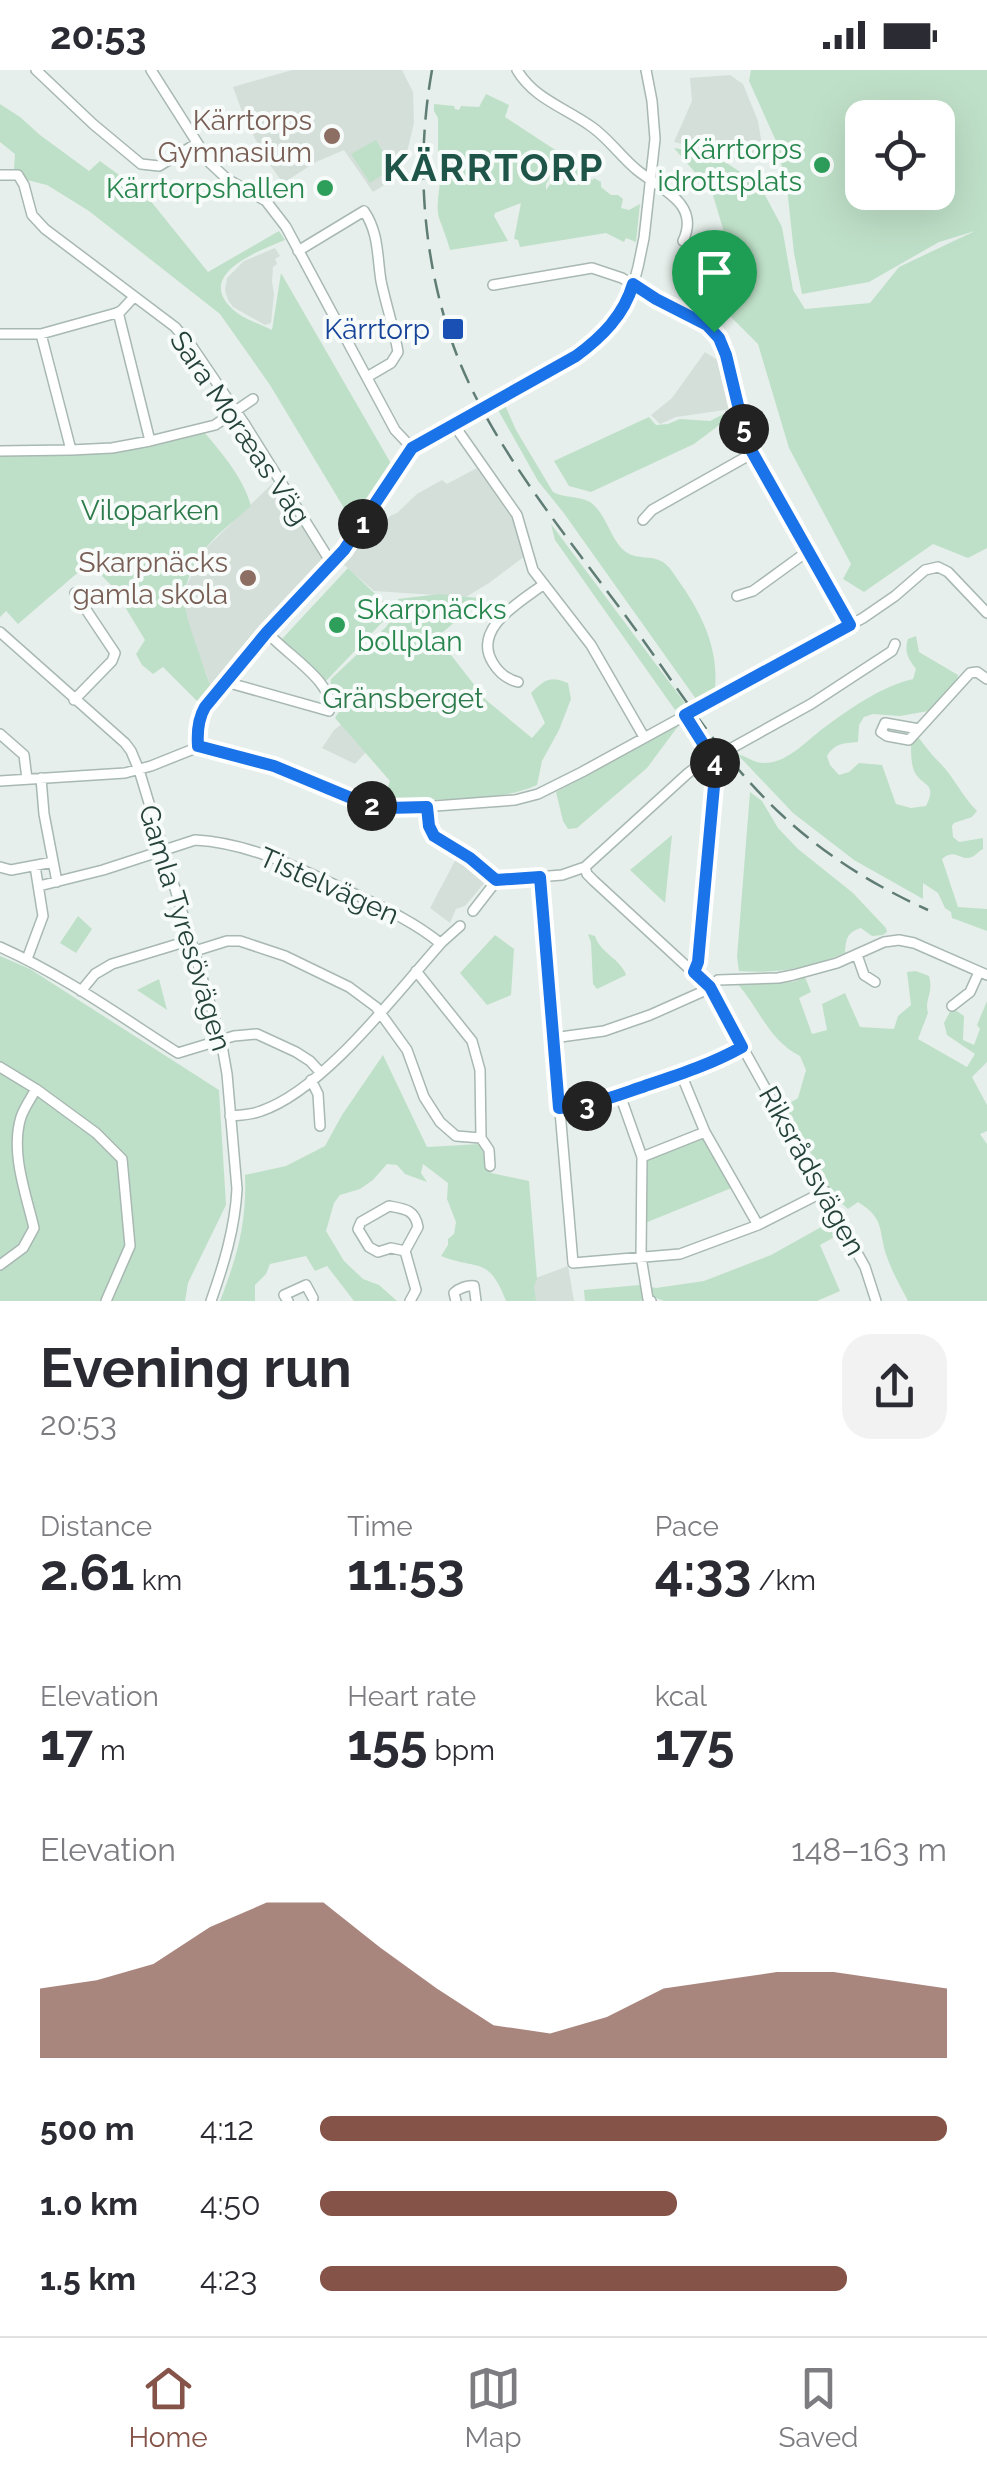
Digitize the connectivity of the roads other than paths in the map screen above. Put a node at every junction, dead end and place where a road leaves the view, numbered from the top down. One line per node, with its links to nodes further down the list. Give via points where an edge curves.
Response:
1 (36, 70): 5 (street, via 141,164 158,166)
2 (151, 70): 5 (street)
3 (517, 70): 7 (street, via 538,95 592,126)
4 (646, 70): 7 (street, via 655,138)
5 (196, 144): 9 (street, via 227,179 266,201)
6 (0, 175): 12 (street, Sara Moræas Väg, via 18,175 32,215 45,230)
7 (650, 180): 8 (street, via 667,188 686,213); 10 (street)
8 (683, 242)
9 (298, 251): 16 (street); 16 (street, via 364,211 375,231 398,349 392,363)
10 (633, 284): 11 (street, via 592,268); 19 (street, via 597,340); 24 (street, via 719,338)
11 (493, 286)
12 (134, 298): 13 (street); 18 (street, Sara Moræas Väg, via 175,327)
13 (118, 312): 15 (street); 20 (street)
14 (0, 334): 15 (street)
15 (41, 334): 22 (street)
16 (367, 377): 21 (street, via 394,430)
17 (253, 399): 18 (street)
18 (235, 412): 20 (street); 27 (street, Sara Moræas Väg)
19 (454, 424): 21 (street); 28 (street, via 517,514)
20 (150, 442): 22 (street)
21 (412, 448): 27 (street)
22 (71, 450): 23 (street)
23 (0, 451)
24 (753, 453): 25 (street); 26 (street)
25 (642, 520)
26 (808, 551): 30 (street); 32 (street)
27 (332, 564): 34 (street)
28 (544, 584): 38 (street, via 503,615 488,644 492,662); 43 (street, via 591,645)
29 (75, 593): 39 (street, via 115,652)
30 (736, 596)
31 (987, 613): 32 (street, via 938,567)
32 (850, 625): 40 (street)
33 (0, 632): 39 (street, Gamla Tyresövägen)
34 (267, 632): 37 (street); 37 (street, via 325,686 329,712)
35 (895, 644): 45 (street, via 811,704)
36 (987, 679): 41 (street, via 970,674)
37 (226, 682): 44 (street, via 200,716)
38 (518, 682)
39 (74, 700): 46 (street, Gamla Tyresövägen, via 125,742)
40 (685, 715): 43 (street); 45 (street)
41 (918, 729)
42 (0, 734): 48 (street, via 24,755)
43 (644, 737): 50 (street, via 527,797)
44 (198, 746): 46 (street); 50 (street, via 274,766 368,805)
45 (711, 757): 55 (street); 68 (street, via 716,764 710,850)
46 (139, 770): 47 (street); 51 (street, Gamla Tyresövägen)
47 (41, 778): 48 (street); 52 (street)
48 (28, 779): 49 (street)
49 (0, 781)
50 (427, 807): 57 (street, via 434,836)
51 (162, 851): 58 (street, Tistelvägen); 62 (street, Tistelvägen, via 195,840 259,852 364,898); 63 (street, Gamla Tyresövägen)
52 (53, 862): 53 (street); 58 (street)
53 (34, 866): 54 (street); 59 (street)
54 (0, 867)
55 (585, 867): 56 (street); 68 (street, Riksrådsvägen)
56 (540, 877): 57 (street); 75 (street)
57 (496, 880): 60 (street)
58 (57, 882): 59 (street, Tistelvägen)
59 (39, 886): 66 (street, via 43,916)
60 (473, 911)
61 (460, 926): 62 (street)
62 (440, 943): 67 (street)
63 (193, 946): 72 (street, via 101,968); 74 (street, via 240,941 267,948 349,986); 76 (street, Gamla Tyresövägen)
64 (0, 947): 66 (street)
65 (857, 955): 69 (street, via 898,940); 70 (street, via 864,975); 71 (street, via 793,975 727,978)
66 (26, 959): 72 (street)
67 (416, 971): 74 (street); 88 (street, via 472,1041 480,1070)
68 (694, 972): 71 (street, Riksrådsvägen)
69 (983, 973): 73 (street)
70 (875, 982)
71 (708, 986): 75 (street, via 604,1032); 77 (street, Riksrådsvägen)
72 (81, 991): 76 (street, via 178,1053)
73 (952, 1006)
74 (380, 1011): 79 (street); 88 (street, via 408,1050 440,1122 456,1136)
75 (552, 1038): 84 (street)
76 (221, 1040): 79 (street, via 258,1034); 85 (street, Gamla Tyresövägen)
77 (742, 1047): 80 (street); 91 (street, Riksrådsvägen)
78 (0, 1067): 82 (street)
79 (320, 1073): 81 (street)
80 (681, 1074): 83 (street); 87 (street)
81 (311, 1080): 85 (street, via 262,1112); 86 (street)
82 (36, 1089): 95 (street, via 18,1138 34,1228 23,1248); 99 (street, via 122,1159 130,1246)
83 (620, 1094): 84 (street); 89 (street)
84 (559, 1108): 94 (street, via 573,1263)
85 (230, 1116): 100 (street, Gamla Tyresövägen, via 236,1206)
86 (320, 1126)
87 (705, 1132): 89 (street); 92 (street)
88 (481, 1138): 90 (street)
89 (642, 1157): 94 (street)
90 (490, 1166)
91 (825, 1191): 92 (street); 105 (street, Riksrådsvägen)
92 (758, 1226): 94 (street, via 680,1254)
93 (404, 1251): 93 (street, via 418,1227 412,1212 389,1206 360,1222 369,1247); 98 (street)
94 (641, 1257): 104 (street)
95 (0, 1265)
96 (284, 1295): 97 (street, via 306,1285)
97 (314, 1299): 101 (street)
98 (413, 1300)
99 (106, 1301)
100 (212, 1301)
101 (298, 1301)
102 (456, 1301): 103 (street, via 454,1293 470,1286)
103 (476, 1301)
104 (651, 1301)
105 (876, 1301)

